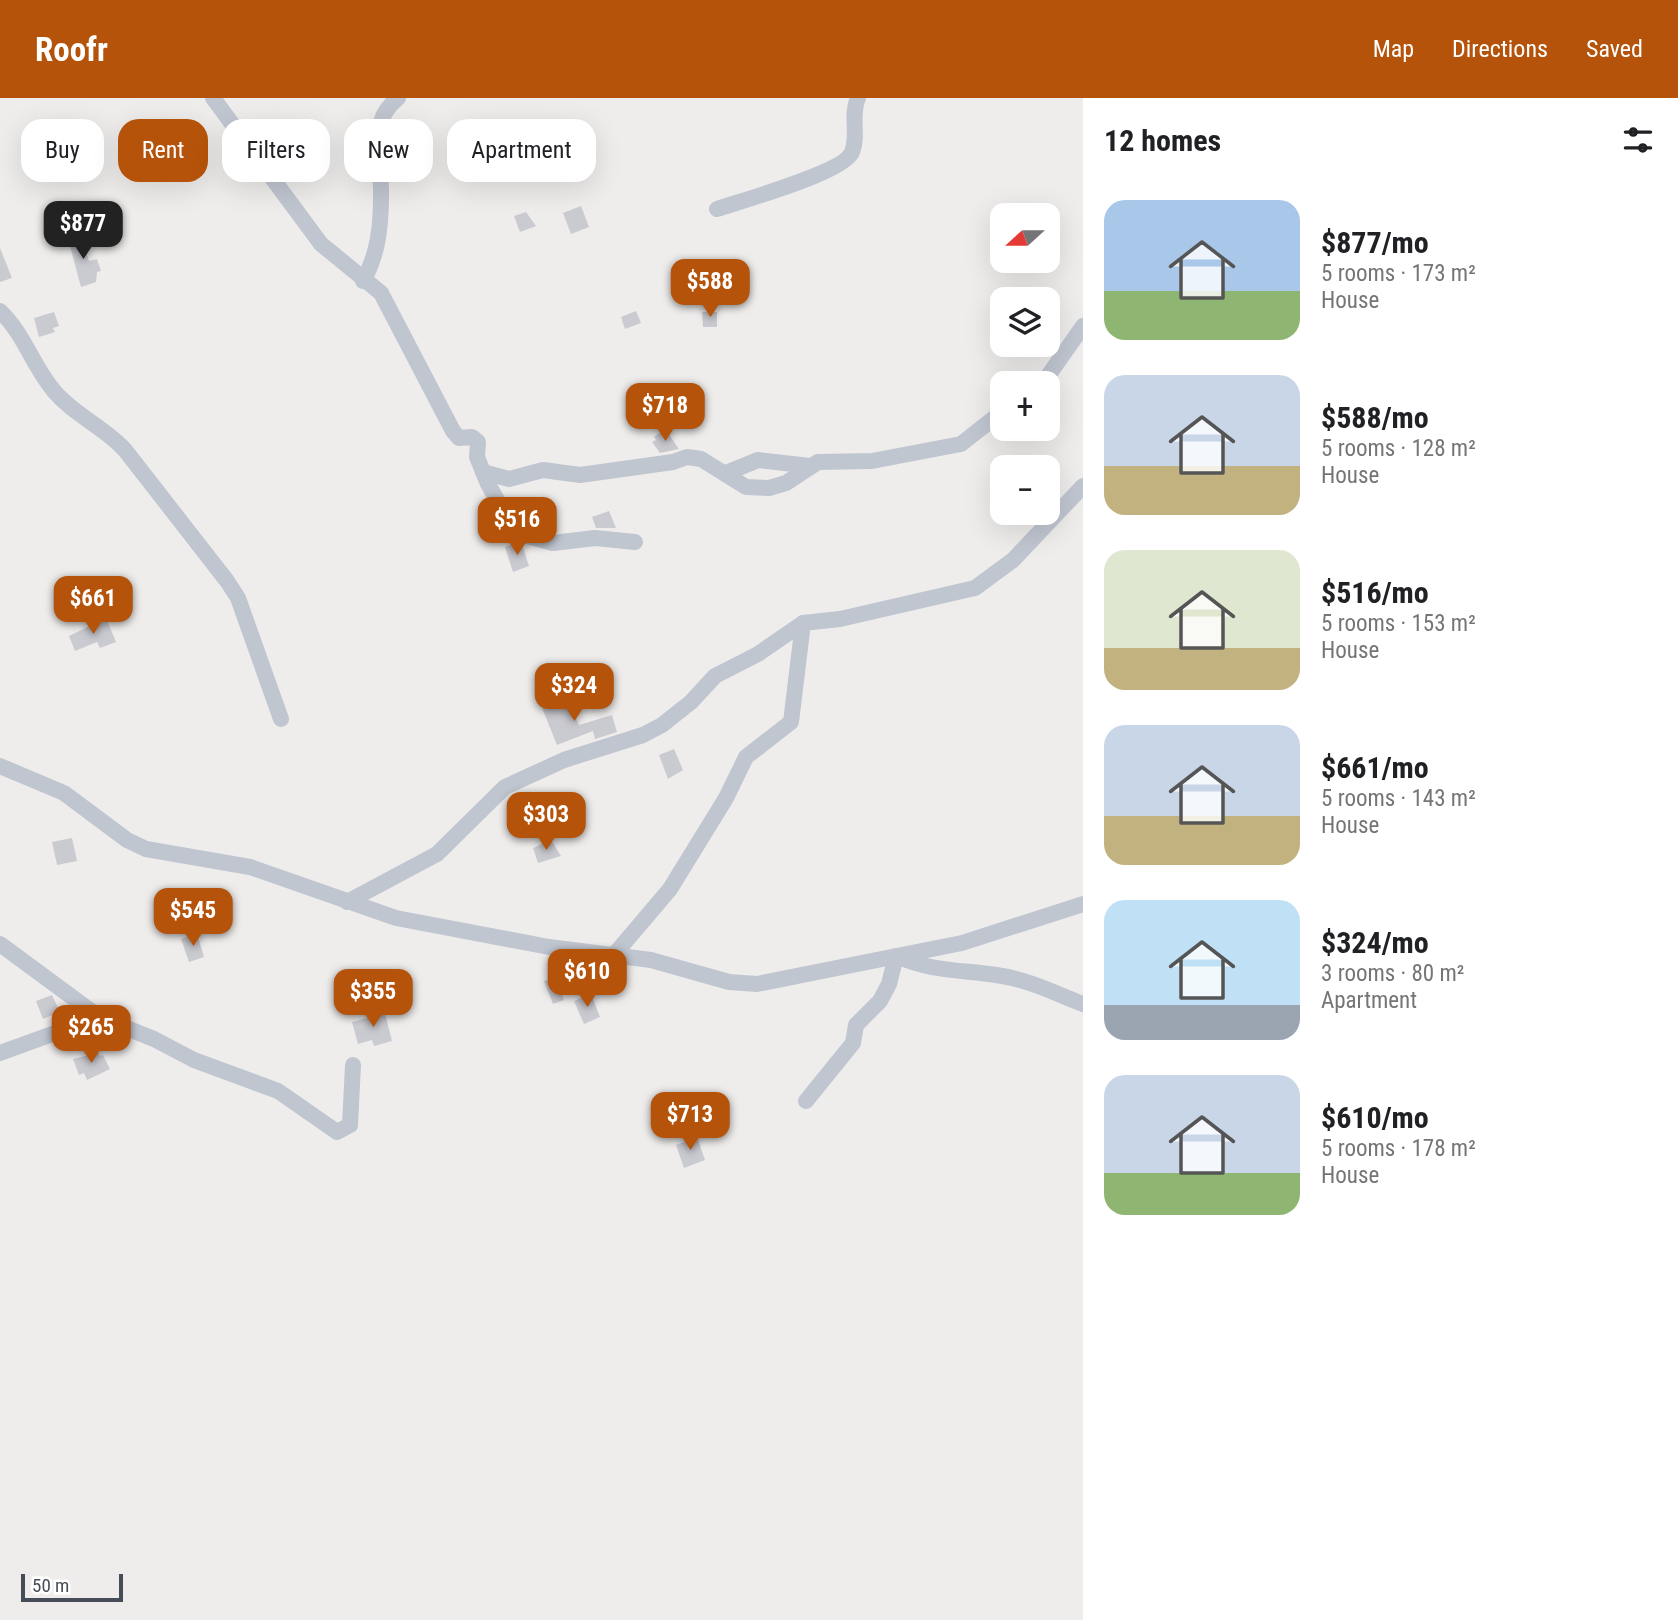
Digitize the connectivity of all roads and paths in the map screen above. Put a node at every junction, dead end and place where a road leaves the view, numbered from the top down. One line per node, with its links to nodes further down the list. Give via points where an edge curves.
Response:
1 (214, 98): 5 (street, via 321,244)
2 (398, 98): 5 (street, via 380,118 377,132 379,231 374,261)
3 (858, 98): 4 (street, via 852,153 846,160 826,172)
4 (717, 209)
5 (363, 281): 11 (street, via 375,287 387,303 453,431 459,438 476,439)
6 (0, 311): 16 (street, via 19,330 36,367 54,391 125,450 227,580 238,598)
7 (1083, 326): 8 (street)
8 (1051, 371)
9 (990, 421): 10 (street, via 961,444 872,461)
10 (810, 466): 12 (street, via 758,460); 12 (street, via 769,488 746,487)
11 (483, 472): 12 (street, via 509,479 543,470 580,475 687,457); 14 (street, via 503,513 524,535 553,542 589,538)
12 (726, 473)
13 (1083, 486): 15 (street, via 1013,560 975,587 840,619)
14 (635, 542)
15 (803, 623): 18 (street, via 715,676 662,725 505,787 437,854); 21 (street, via 792,722 746,758 670,889)
16 (281, 719)
17 (0, 766): 18 (street, via 64,793 146,849 250,867)
18 (347, 902): 21 (street, via 410,920)
19 (1083, 904): 22 (street, via 962,943)
20 (0, 944): 24 (street)
21 (614, 955): 22 (street, via 679,966 729,982 757,984)
22 (897, 956): 23 (street, via 920,967 1002,976); 27 (street, via 880,1001 856,1025 853,1043)
23 (1083, 1004)
24 (99, 1017): 25 (street); 26 (street, via 278,1091 337,1132 350,1125)
25 (0, 1053)
26 (353, 1065)
27 (806, 1101)

